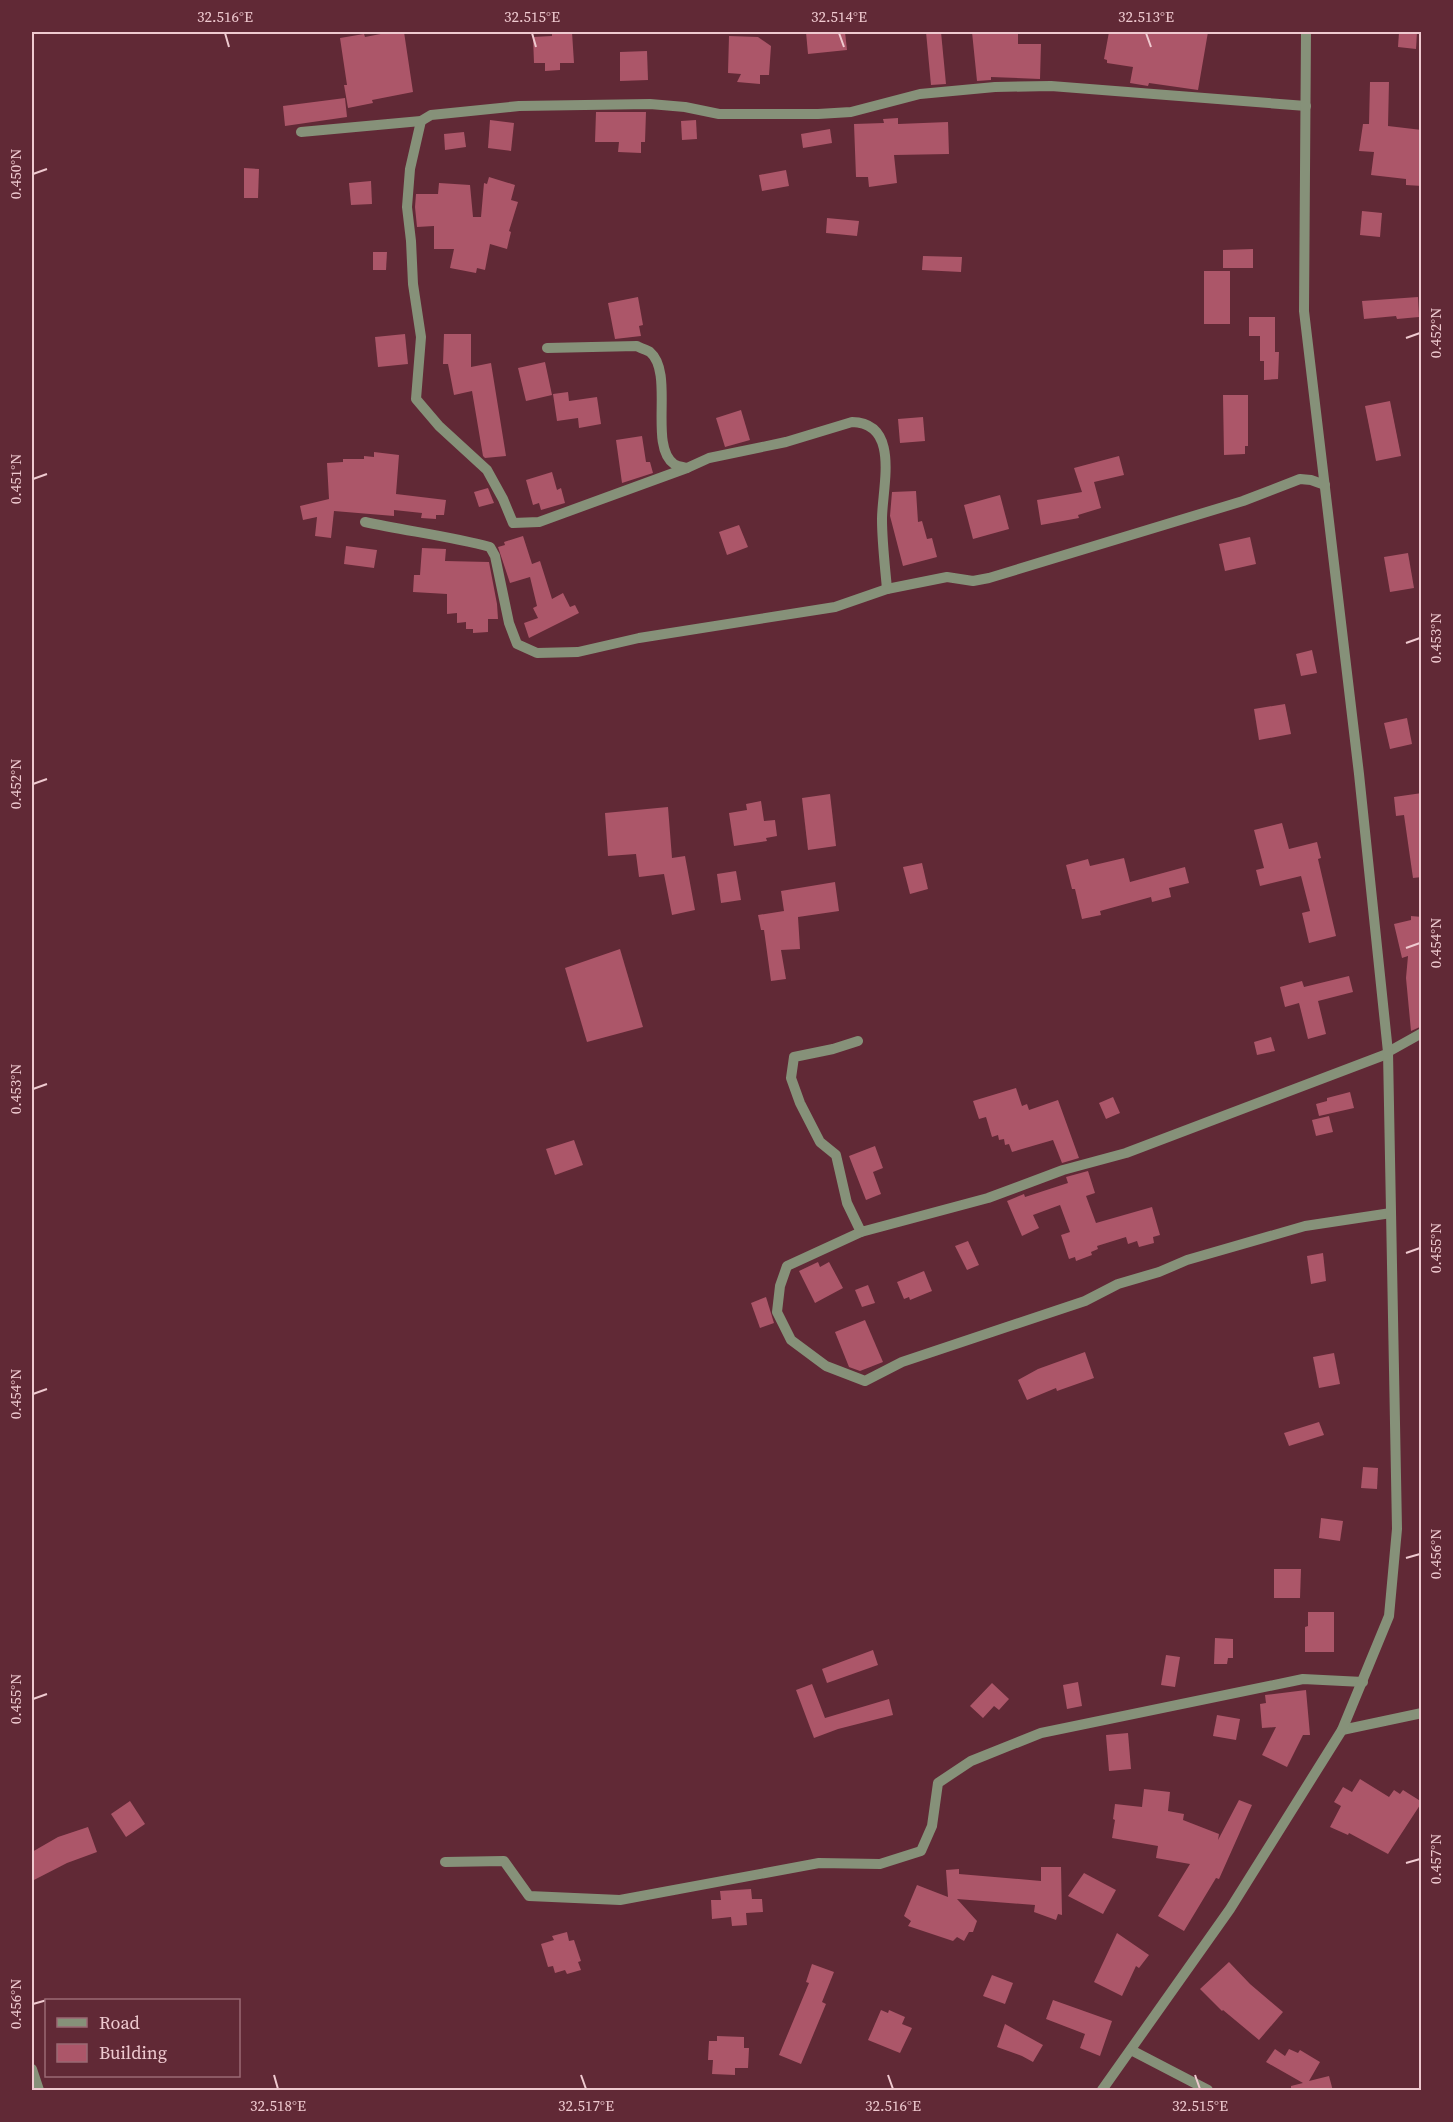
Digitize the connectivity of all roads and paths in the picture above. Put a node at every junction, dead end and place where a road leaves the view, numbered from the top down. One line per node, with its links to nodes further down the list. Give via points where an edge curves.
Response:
1 (1306, 32): 2 (street)
2 (1306, 106): 3 (street, via 1021,86 920,94 851,112 818,114 719,114 650,104 561,105 431,115); 7 (street, via 1304,311)
3 (421, 121): 4 (street); 6 (street, via 410,169 407,207 421,337 416,399 487,470 513,524 539,522)
4 (301, 132)
5 (547, 348): 6 (street, via 637,346 650,352 660,368 666,455 674,464)
6 (687, 468): 9 (street, via 709,458 786,442 852,422 872,426 880,436 886,460 882,519)
7 (1325, 486): 9 (street, via 1300,479 1244,501 989,578 973,581 947,577); 12 (street)
8 (365, 522): 9 (street, via 490,547 518,644 537,653 578,652 650,636 835,606)
9 (887, 589)
10 (1422, 1034): 12 (street)
11 (858, 1041): 14 (street, via 794,1057 791,1078 820,1142 836,1155 847,1203)
12 (1387, 1053): 13 (street); 14 (street, via 1126,1154 1063,1170 988,1198)
13 (1390, 1213): 14 (street, via 1305,1226 1187,1260 1118,1284 1085,1301 902,1362 865,1381 826,1366 791,1340 777,1312 787,1266); 15 (street, via 1397,1529 1389,1616)
14 (861, 1232)
15 (1363, 1682): 17 (street); 18 (street, via 1303,1679 1041,1733 971,1761 938,1783 932,1826 921,1851 880,1864 819,1863 620,1900 529,1896 504,1861)
16 (1422, 1713): 17 (street)
17 (1342, 1730): 19 (street, via 1230,1909)
18 (445, 1862)
19 (1131, 2050): 22 (street); 23 (street)
20 (32, 2069): 21 (street)
21 (39, 2091)
22 (1102, 2091)
23 (1208, 2091)

